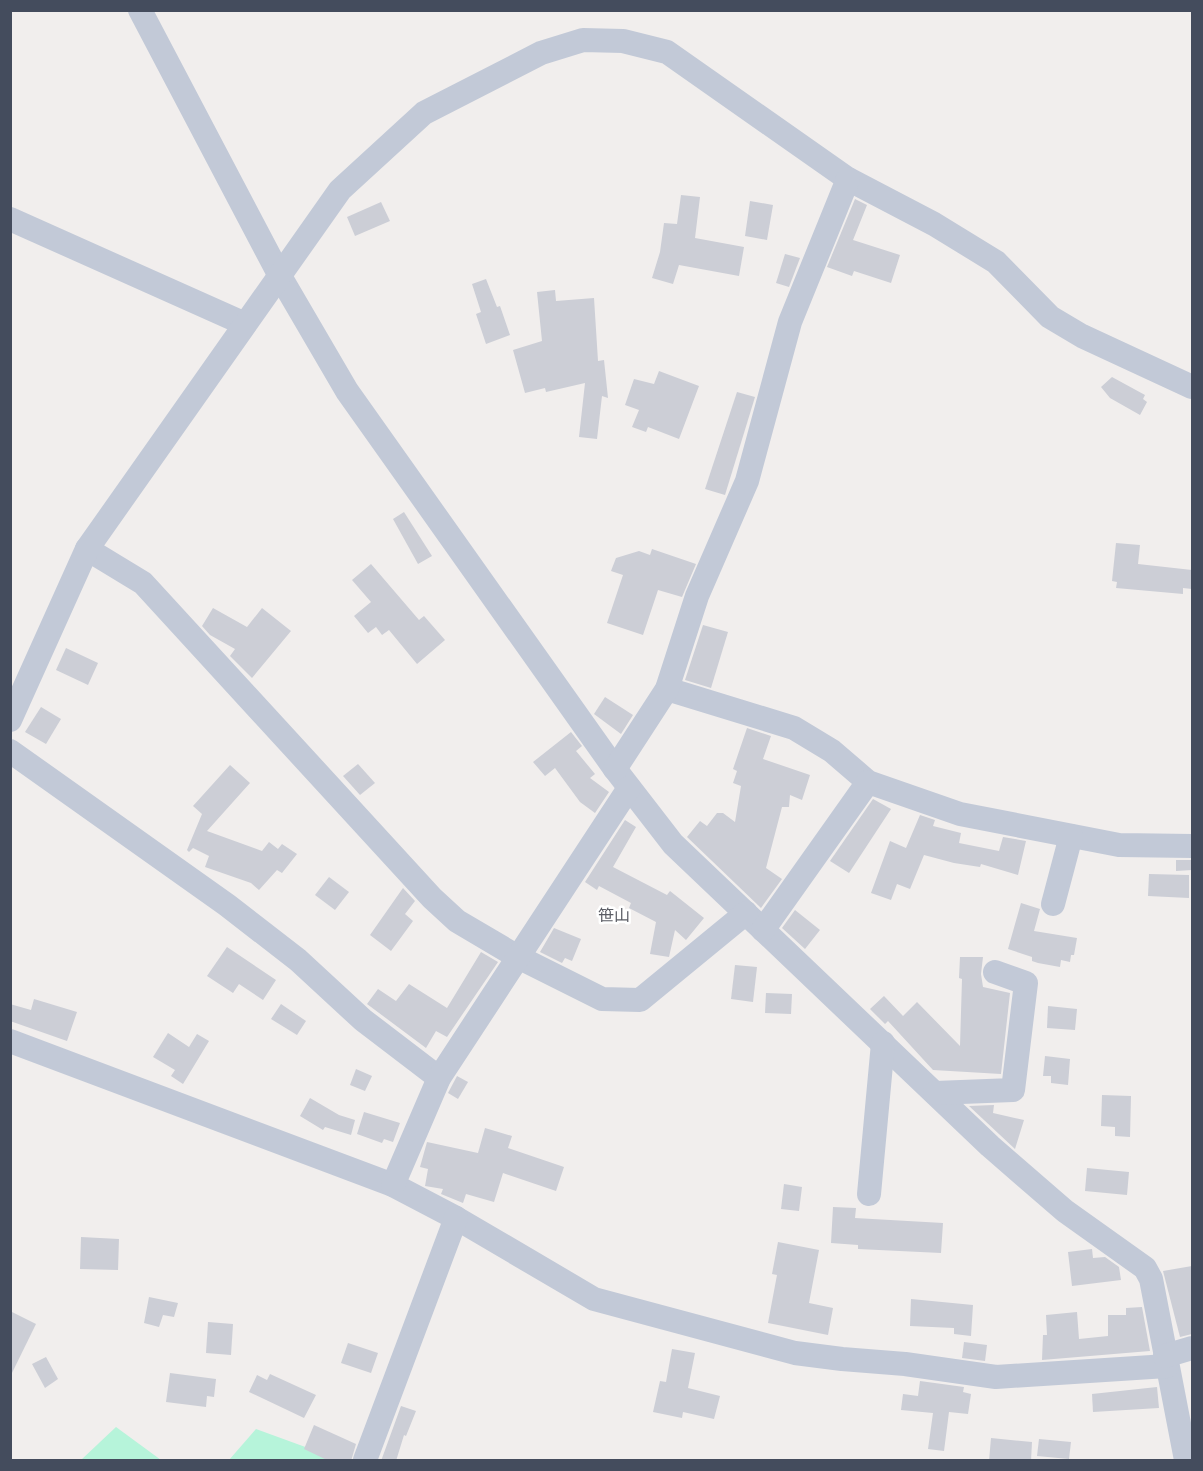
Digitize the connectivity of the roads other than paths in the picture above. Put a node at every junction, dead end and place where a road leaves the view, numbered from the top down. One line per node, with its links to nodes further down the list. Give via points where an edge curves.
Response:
1 (140, 10): 4 (street)
2 (848, 179): 4 (street, via 667,52 623,41 583,40 541,53 424,113 340,190); 6 (street, via 996,262 1050,318); 8 (street, via 790,322 747,481 697,597)
3 (10, 219): 5 (street)
4 (281, 278): 5 (street); 11 (street, via 347,391)
5 (245, 324): 7 (street)
6 (1192, 387)
7 (87, 549): 9 (street); 18 (street, via 143,583 432,898 457,921)
8 (667, 689): 11 (street); 12 (street, via 794,728 832,751)
9 (10, 720)
10 (10, 751): 22 (street, via 227,905 298,960 363,1020)
11 (622, 779): 16 (street, via 673,844); 18 (street)
12 (868, 782): 13 (street, via 960,814); 17 (street)
13 (1071, 836): 14 (street, via 1119,845); 15 (street)
14 (1192, 846)
15 (1053, 904)
16 (746, 913): 17 (street); 18 (street, via 640,1000 602,999)
17 (764, 930): 21 (street)
18 (518, 957): 22 (street)
19 (995, 972): 23 (street, via 1026,983 1013,1090)
20 (10, 1041): 24 (street)
21 (883, 1043): 23 (street); 25 (street)
22 (439, 1078): 24 (street)
23 (935, 1093): 28 (street, via 1065,1211 1145,1268)
24 (393, 1185): 26 (street)
25 (869, 1194)
26 (456, 1218): 28 (street, via 594,1299 795,1353 996,1377); 29 (street)
27 (1192, 1348): 28 (street)
28 (1166, 1361): 30 (street)
29 (365, 1461)
30 (1186, 1461)

